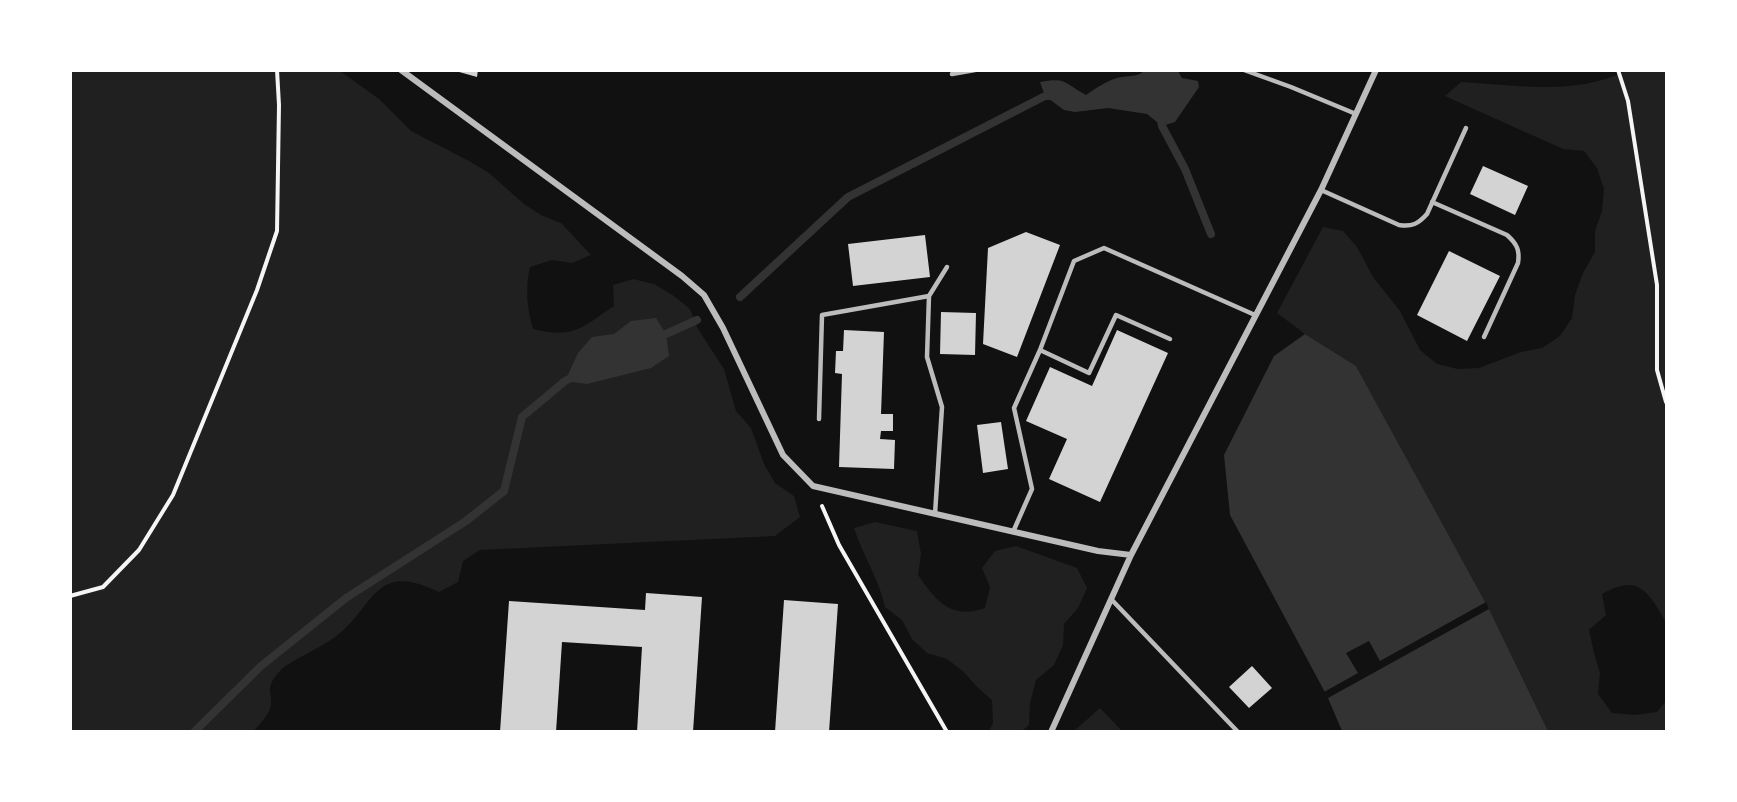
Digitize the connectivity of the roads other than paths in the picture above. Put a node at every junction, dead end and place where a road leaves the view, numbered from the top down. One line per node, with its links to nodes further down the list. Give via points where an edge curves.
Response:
1 (401, 70): 17 (street, via 704,295 783,455 813,486)
2 (975, 70): 5 (lane)
3 (1244, 70): 6 (lane)
4 (1376, 70): 6 (street)
5 (952, 74)
6 (1356, 114): 8 (street)
7 (1466, 128): 9 (lane)
8 (1320, 189): 9 (lane, via 1399,225 1420,223); 12 (street)
9 (1432, 202): 13 (lane, via 1507,235 1520,253)
10 (947, 267): 11 (lane)
11 (929, 296): 16 (lane, via 822,315); 17 (lane, via 927,357 942,406)
12 (1255, 315): 15 (lane, via 1104,248 1074,261); 19 (street)
13 (1484, 337)
14 (1170, 339): 15 (lane, via 1116,315 1089,373)
15 (1040, 350): 18 (lane, via 1014,408 1032,489)
16 (819, 419)
17 (935, 514): 18 (street)
18 (1013, 532): 19 (street)
19 (1131, 555): 20 (street)
20 (1111, 599): 21 (street); 22 (lane)
21 (1051, 732)
22 (1238, 732)

